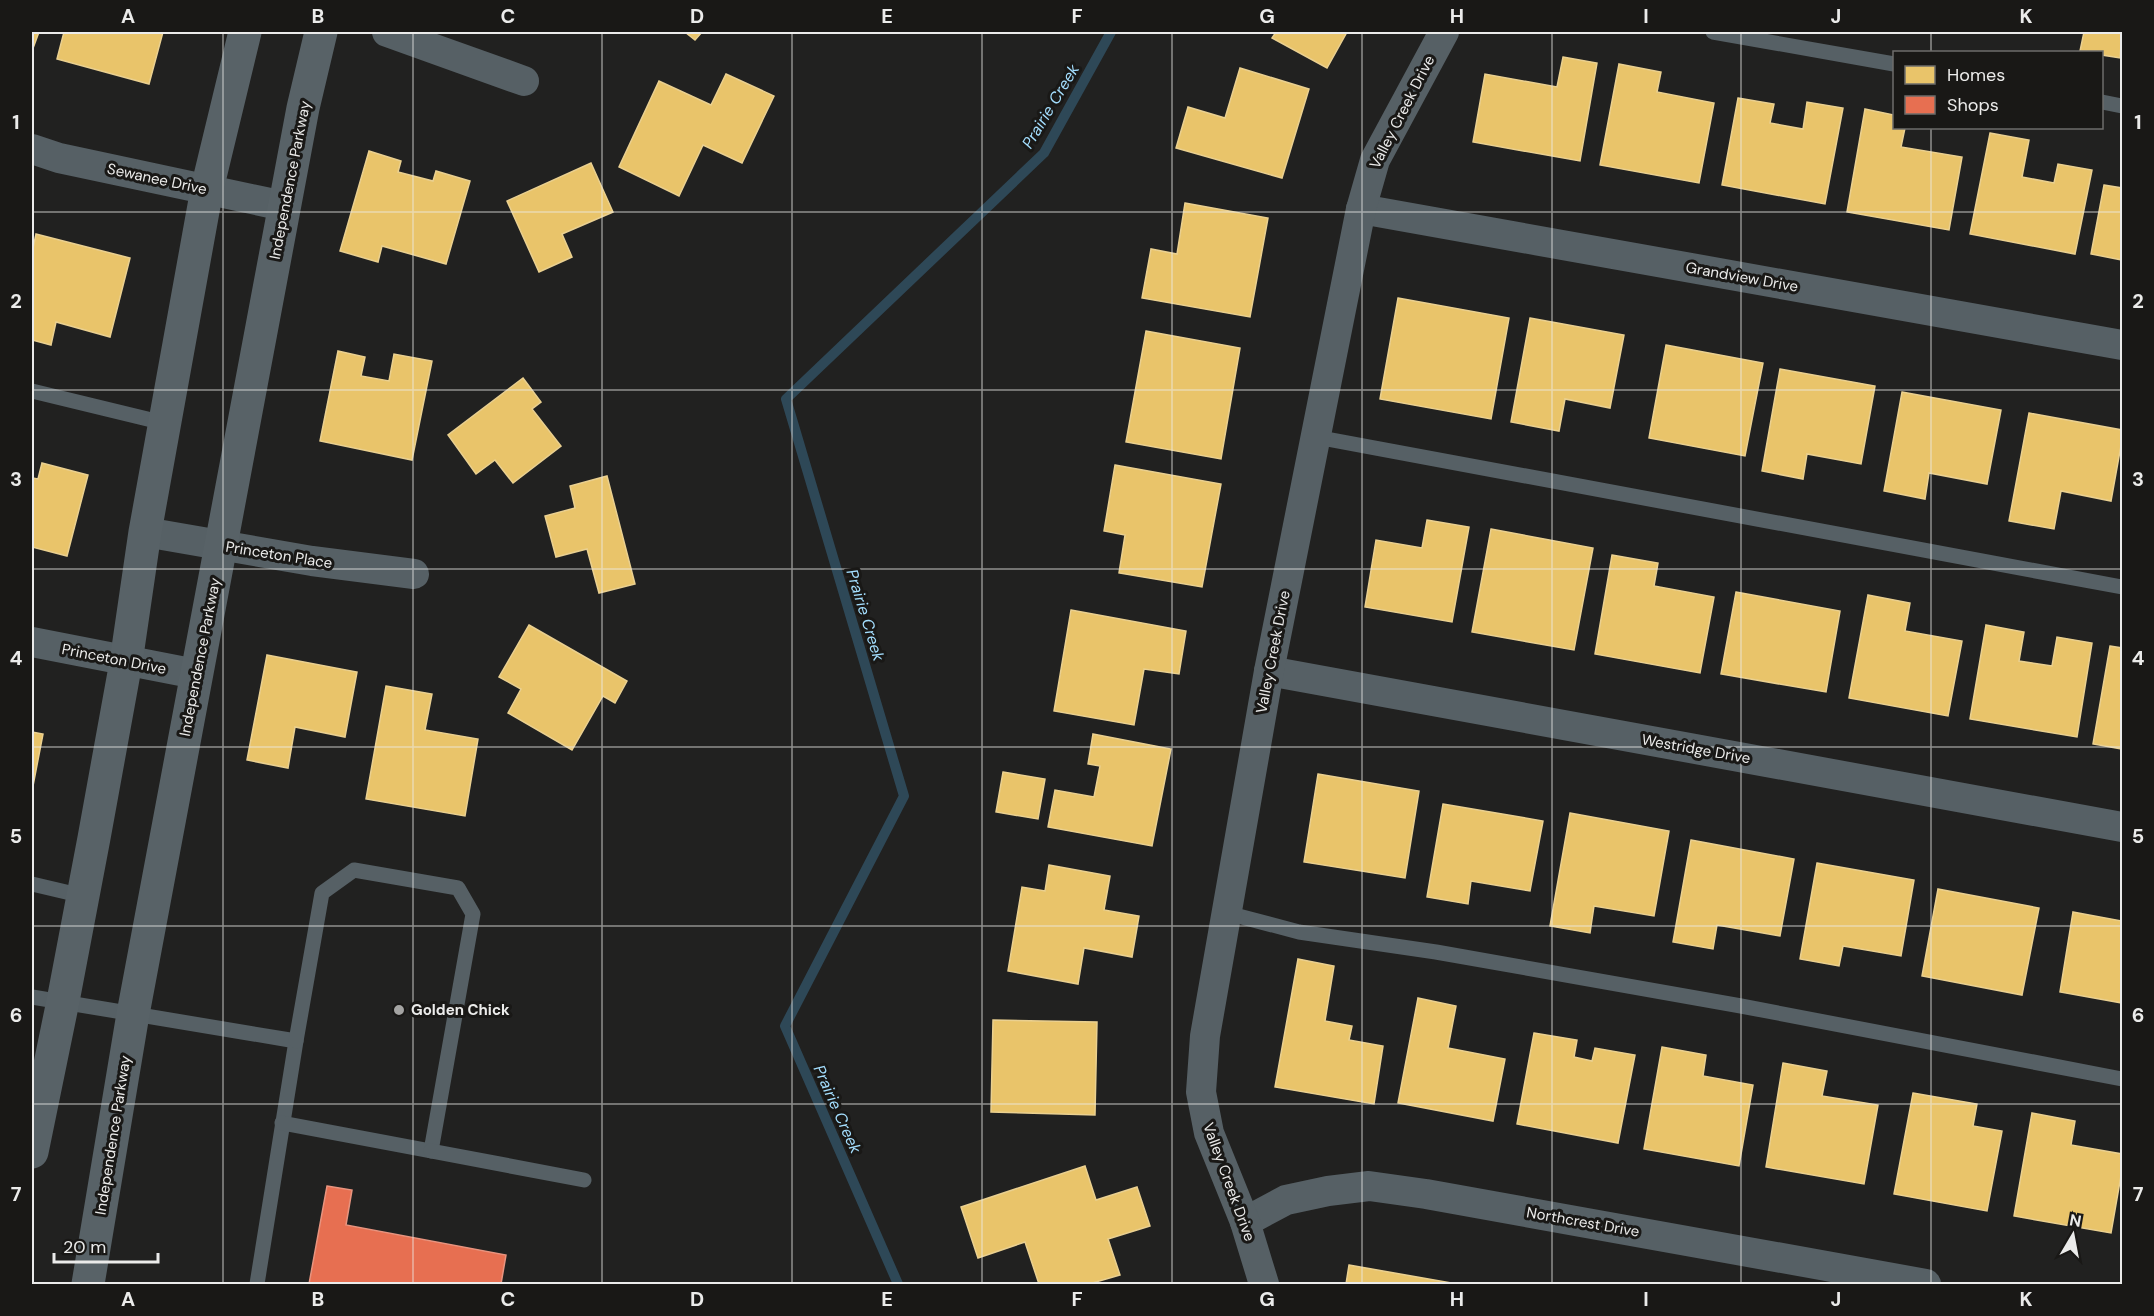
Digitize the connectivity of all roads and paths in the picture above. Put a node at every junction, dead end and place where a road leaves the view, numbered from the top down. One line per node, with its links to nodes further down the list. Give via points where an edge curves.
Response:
1 (245, 32): 11 (main road)
2 (321, 32): 12 (main road, Independence Parkway)
3 (387, 32): 7 (street)
4 (1444, 32): 13 (street, Valley Creek Drive, via 1375,160)
5 (1713, 32): 6 (lane)
6 (1893, 64)
7 (524, 81)
8 (2103, 102): 9 (lane)
9 (2122, 106)
10 (32, 149): 11 (street, Sewanee Drive)
11 (207, 189): 12 (street, Sewanee Drive); 16 (main road)
12 (284, 206): 19 (main road, Independence Parkway)
13 (1361, 209): 14 (street, Grandview Drive); 17 (street, Valley Creek Drive)
14 (2122, 345)
15 (32, 392): 16 (lane)
16 (164, 423): 18 (main road)
17 (1316, 437): 21 (lane); 24 (street, Valley Creek Drive)
18 (145, 532): 19 (street, Princeton Place); 23 (main road)
19 (222, 545): 20 (street, Princeton Place); 25 (main road, Independence Parkway)
20 (414, 574)
21 (2122, 587)
22 (32, 642): 23 (street, Princeton Drive)
23 (126, 662): 25 (street, Princeton Drive); 28 (main road)
24 (1269, 671): 26 (street, Westridge Drive); 29 (street, Valley Creek Drive)
25 (196, 674): 31 (main road, Independence Parkway)
26 (2122, 827)
27 (32, 884): 28 (lane)
28 (83, 896): 30 (main road)
29 (1227, 913): 33 (lane, via 1299,932 1729,1004); 38 (street, Valley Creek Drive, via 1205,1036 1201,1092 1209,1133)
30 (47, 999): 31 (lane); 36 (main road)
31 (133, 1014): 32 (lane); 39 (main road, Independence Parkway)
32 (296, 1041): 34 (lane); 35 (lane, via 322,893 354,870 458,888 473,914)
33 (2122, 1079)
34 (282, 1123): 35 (lane); 40 (lane)
35 (431, 1151): 37 (lane)
36 (32, 1152)
37 (584, 1180)
38 (1245, 1222): 41 (street, Valley Creek Drive); 42 (street, Northcrest Drive, via 1286,1200 1369,1186)
39 (88, 1284)
40 (257, 1284)
41 (1264, 1284)
42 (1926, 1284)

